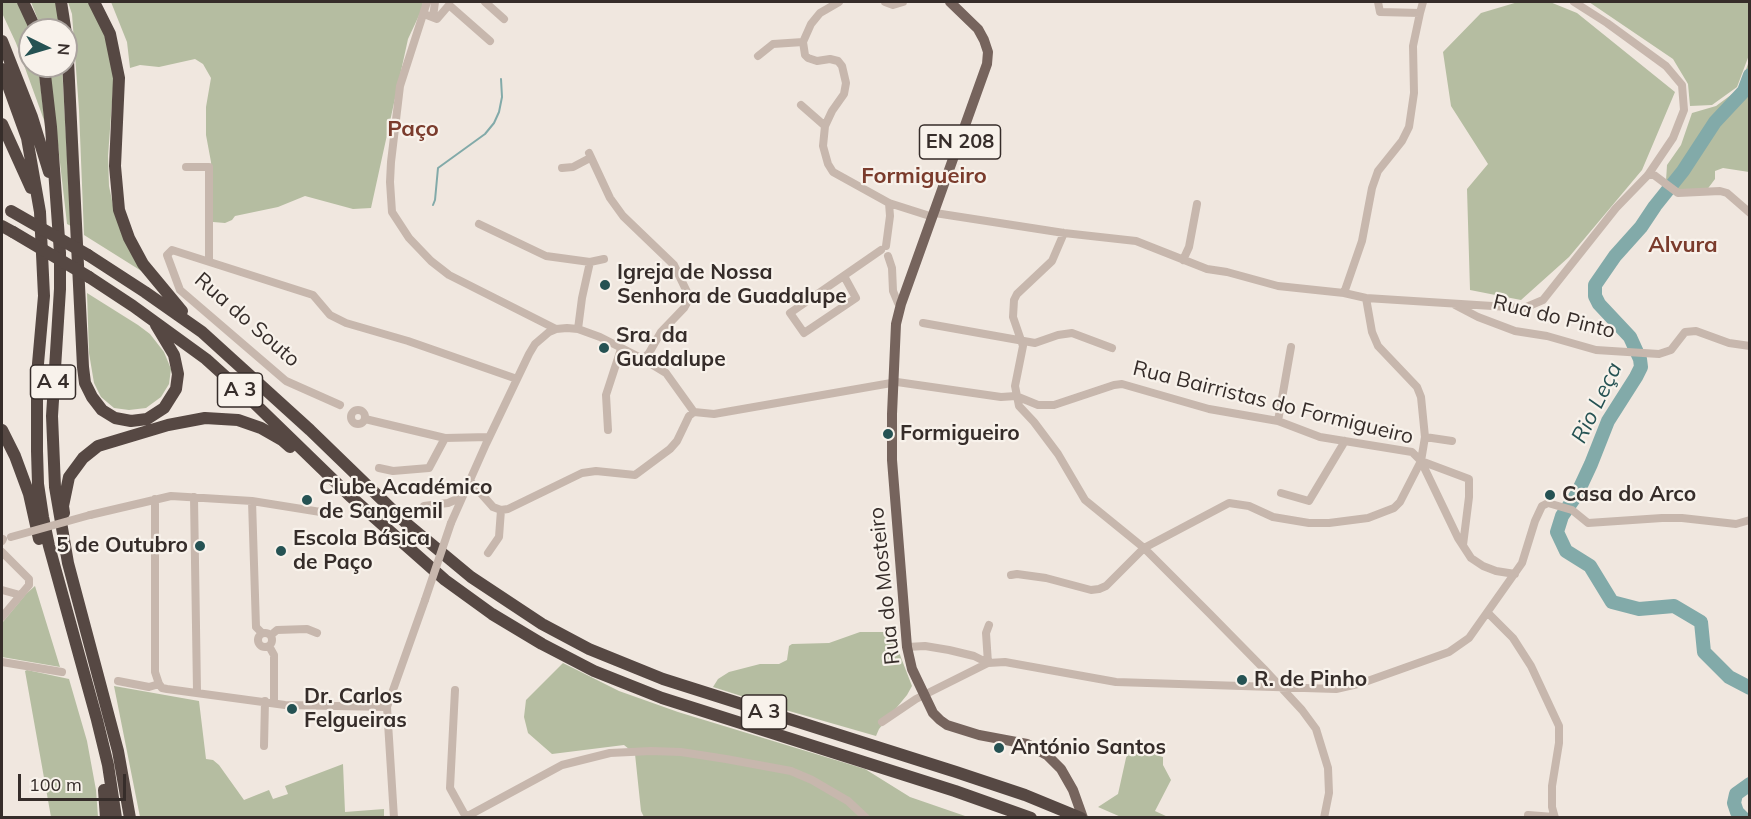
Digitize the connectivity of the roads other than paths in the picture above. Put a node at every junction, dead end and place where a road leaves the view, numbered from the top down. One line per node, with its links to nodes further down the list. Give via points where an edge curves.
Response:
1 (23, 2): 16 (highway)
2 (61, 2): 52 (highway, via 67,40 83,367 92,397 115,418 147,418 164,408 176,389 174,355)
3 (94, 2): 56 (highway, via 110,34 118,70 115,181 124,225 135,252 153,279)
4 (427, 2): 15 (street)
5 (435, 2): 15 (street)
6 (485, 2): 17 (street)
7 (839, 2): 20 (street, via 811,24)
8 (885, 2): 9 (street)
9 (903, 2)
10 (950, 2): 36 (main road, EN 208, via 978,29 988,52)
11 (1378, 2): 14 (street, via 1380,12)
12 (1422, 2): 14 (street)
13 (1574, 2): 29 (street, via 1657,59 1682,85 1684,110 1673,138)
14 (1420, 13): 48 (street, via 1413,46 1414,93 1409,127 1378,171 1362,241)
15 (429, 16): 19 (street, via 437,19 448,5); 54 (street, via 400,87 391,162 392,212 409,238 449,274)
16 (30, 18)
17 (504, 19)
18 (2, 41): 30 (highway, A 4, via 32,117)
19 (490, 41)
20 (803, 42): 21 (street, via 773,44); 26 (street, via 808,58 833,59 843,71 846,90)
21 (758, 56)
22 (2, 69): 34 (highway, A 4, via 27,138)
23 (45, 78): 30 (highway)
24 (801, 105): 26 (street)
25 (2, 124): 34 (highway)
26 (825, 126): 31 (street, via 823,146 830,168)
27 (186, 167): 43 (street, via 208,167)
28 (562, 168): 62 (street, via 573,167 590,156 610,198 623,216 674,265 688,294 684,308)
29 (1648, 175): 35 (street, via 1654,175 1678,193 1720,191); 50 (street, via 1616,208 1543,300 1524,308)
30 (56, 200): 95 (highway, A 4, via 60,289 52,449)
31 (889, 204): 36 (street); 40 (street)
32 (1197, 204): 42 (street)
33 (6, 208): 56 (highway, A 3, bridge, via 88,255)
34 (39, 212): 126 (highway, A 4, via 44,296 37,375 38,483 49,546 108,765)
35 (1749, 213)
36 (934, 215): 39 (street); 47 (main road, EN 208)
37 (479, 224): 44 (street, via 546,256)
38 (2, 226): 52 (highway, A 3, bridge)
39 (1064, 233): 42 (street, via 1136,241); 57 (street, via 1052,261 1014,300 1013,316)
40 (885, 251): 45 (street); 46 (street)
41 (604, 259): 44 (street)
42 (1183, 260): 48 (street, via 1278,286)
43 (209, 261): 63 (street, Rua do Souto, via 313,295 330,315 346,323); 66 (street, Rua do Souto, via 172,250 166,255 180,290 286,381)
44 (590, 262): 55 (street)
45 (844, 276): 45 (street, via 790,313 804,333 856,298)
46 (892, 279): 47 (street); 51 (street, via 893,291)
47 (906, 289): 51 (main road, Rua do Mosteiro / EN 208)
48 (1344, 293): 49 (street)
49 (1366, 298): 50 (street); 73 (street, via 1378,345 1421,397)
50 (1450, 302): 58 (street, Rua do Pinto, via 1515,331 1596,350 1659,354 1671,350 1685,332 1696,331)
51 (901, 304): 64 (main road, Rua do Mosteiro / EN 208)
52 (152, 319): 78 (highway, A 3, via 206,359)
53 (923, 323): 57 (street)
54 (556, 329): 55 (street); 63 (street, via 535,344)
55 (578, 329): 61 (street)
56 (202, 332): 122 (highway, A 3, via 422,537 471,577 542,624 589,649 663,679 956,772)
57 (1022, 340): 60 (street, via 1035,343 1072,333); 65 (street)
58 (1749, 346)
59 (1291, 347): 69 (street)
60 (1112, 348)
61 (621, 349): 62 (street); 71 (street, via 606,395)
62 (643, 359): 67 (street, via 666,373)
63 (517, 379): 72 (street)
64 (893, 383): 65 (street, Rua Bairristas do Formigueiro, via 1001,398); 67 (street, Rua Bairristas do Formigueiro, via 714,414); 106 (main road, Rua do Mosteiro / EN 208, via 892,460)
65 (1016, 396): 69 (street, Rua Bairristas do Formigueiro, via 1038,405 1054,405 1122,384 1209,409); 92 (street, via 1019,406 1063,461 1085,500)
66 (340, 405)
67 (694, 412): 87 (street, via 670,449 635,475 582,473)
68 (365, 419): 74 (street)
69 (1278, 421): 75 (street, Rua Bairristas do Formigueiro, via 1320,437)
70 (2, 430): 125 (highway, via 29,494 91,723)
71 (608, 430)
72 (489, 437): 74 (street); 80 (street)
73 (1425, 437): 76 (street); 77 (street)
74 (446, 438): 79 (street, via 429,468)
75 (1345, 441): 77 (street, Rua Bairristas do Formigueiro, via 1412,452); 81 (street, via 1309,501)
76 (1452, 441)
77 (1421, 461): 91 (street, Rua Bairristas do Formigueiro); 91 (street, via 1468,478); 92 (street, via 1400,502 1387,512 1368,518 1329,523 1293,521 1229,503)
78 (322, 468): 95 (highway, via 314,469 282,440 261,428 227,418 182,422 98,446 75,467 68,484 63,506 72,556); 129 (highway, A 3, via 444,580 492,614 567,658 662,698)
79 (379, 468)
80 (470, 481): 83 (street); 87 (street, via 493,507)
81 (1281, 493)
82 (194, 497): 84 (street); 85 (street); 114 (street)
83 (462, 497): 86 (street); 117 (street, bridge)
84 (155, 499): 90 (street, bridge); 111 (street, via 154,666)
85 (252, 501): 88 (street); 104 (street, via 256,627)
86 (424, 506)
87 (501, 510): 94 (street, via 499,537)
88 (333, 514)
89 (1749, 520): 96 (street, via 1736,524 1682,518 1588,523 1572,510 1548,503 1542,506)
90 (4, 539)
91 (1463, 545): 96 (street, Rua Bairristas do Formigueiro, via 1471,558 1483,566)
92 (1144, 548): 97 (street, via 1099,589); 112 (street)
93 (2, 552): 99 (street, via 29,579)
94 (488, 553)
95 (68, 563): 127 (highway, A 4, via 118,751)
96 (1515, 574): 100 (street)
97 (1011, 575)
98 (2, 590): 99 (street)
99 (20, 595): 101 (street)
100 (1488, 613): 112 (street, via 1469,638 1449,652 1362,684 1336,689); 124 (street, via 1513,638 1531,666 1558,726 1552,786)
101 (2, 617)
102 (989, 625): 108 (street)
103 (317, 633): 104 (street, via 307,629)
104 (266, 634): 105 (street, via 272,642); 105 (street, via 258,636 258,644)
105 (269, 646): 116 (street, via 274,655)
106 (907, 647): 108 (street, via 950,650); 115 (main road, Rua do Mosteiro / EN 208)
107 (2, 662): 109 (street)
108 (988, 663): 112 (street, via 1005,662 1116,682); 115 (street)
109 (62, 672)
110 (118, 681): 111 (street, via 149,687)
111 (159, 684): 114 (street, via 162,688)
112 (1280, 687): 130 (street, via 1316,729 1325,752 1329,793)
113 (455, 690): 123 (street, via 450,788)
114 (197, 692): 116 (street)
115 (924, 697): 118 (street); 122 (main road, Rua do Mosteiro / EN 208, via 933,713 947,725 1027,744 1047,755 1073,790)
116 (270, 702): 117 (street); 119 (street)
117 (387, 707): 120 (street)
118 (882, 722)
119 (264, 746)
120 (393, 815)
121 (1528, 815): 124 (street)
122 (1079, 816)
123 (465, 817): 128 (street, via 562,765 610,753 651,751 681,752 791,771 848,801)
124 (1555, 817)
125 (106, 818)
126 (116, 818)
127 (130, 818)
128 (866, 818)
129 (1031, 818)
130 (1324, 818)

